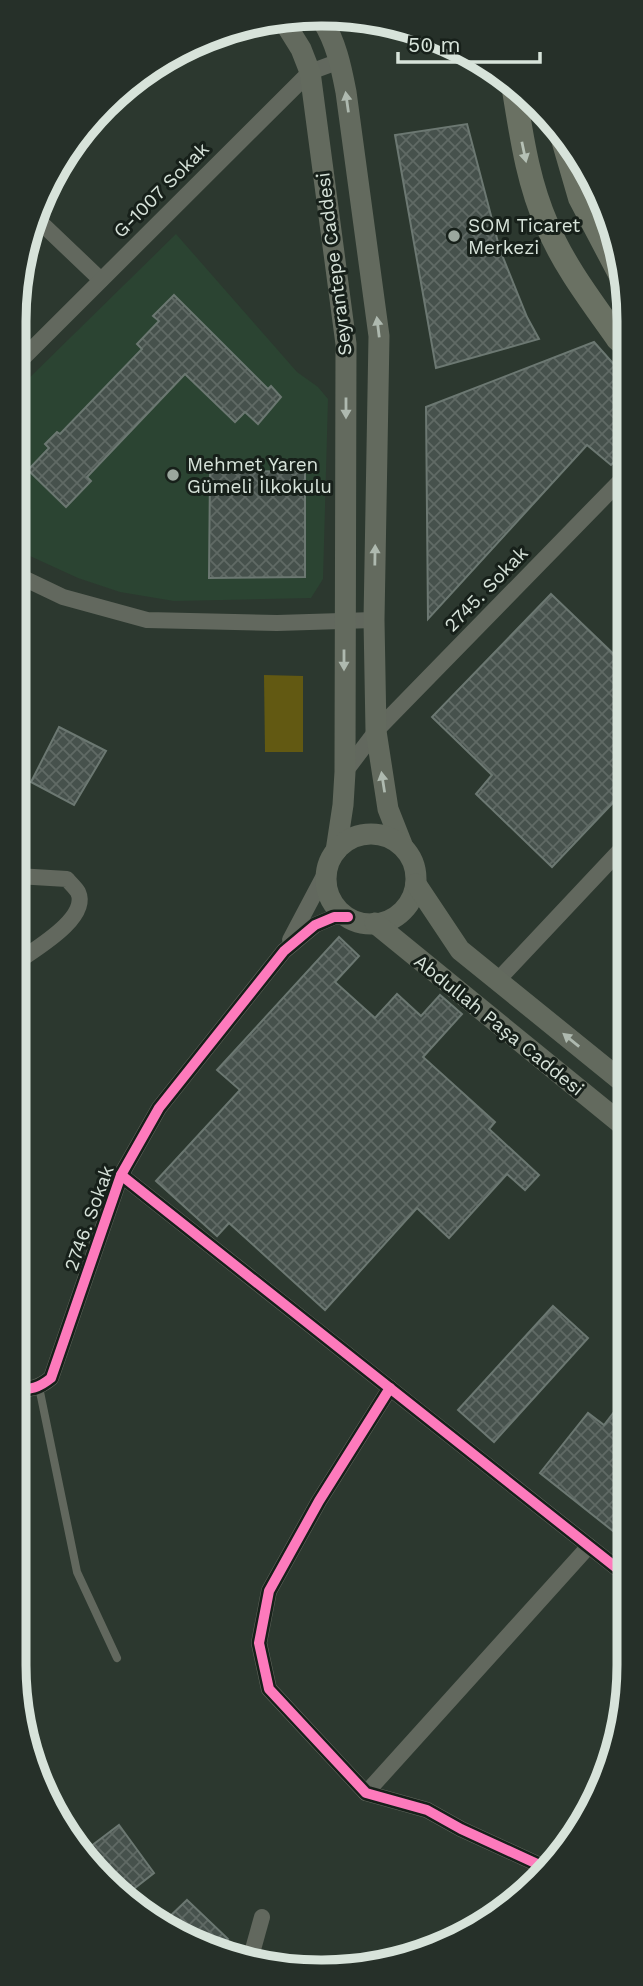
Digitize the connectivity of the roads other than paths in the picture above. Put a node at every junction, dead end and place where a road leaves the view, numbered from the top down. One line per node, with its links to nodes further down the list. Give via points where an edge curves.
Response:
1 (326, 26): 3 (main road, Seyrantepe Caddesi)
2 (289, 28): 4 (main road, Seyrantepe Caddesi)
3 (340, 61): 4 (street, G-1007 Sokak); 14 (main road, Seyrantepe Caddesi, one-way to 3, via 379,336)
4 (310, 72): 9 (street, G-1007 Sokak); 15 (main road, Seyrantepe Caddesi, one-way to 15, via 346,344)
5 (515, 99): 10 (main road, one-way to 10, via 524,155 547,225 577,281)
6 (569, 161): 8 (main road, via 580,198)
7 (43, 225): 9 (street)
8 (602, 231)
9 (101, 280): 11 (street, G-1007 Sokak)
10 (617, 338)
11 (26, 355)
12 (617, 484): 16 (street, 2745. Sokak)
13 (26, 579): 15 (street, via 62,597 147,620)
14 (374, 620): 15 (street); 16 (main road, Seyrantepe Caddesi)
15 (344, 621): 17 (main road, Seyrantepe Caddesi, one-way to 17)
16 (376, 732): 17 (street, 2745. Sokak); 18 (main road, Seyrantepe Caddesi, one-way to 16, via 388,809)
17 (345, 772): 20 (main road, Seyrantepe Caddesi)
18 (403, 846): 20 (main road, via 369,834 345,842); 22 (main road, via 411,857)
19 (617, 854): 27 (street)
20 (332, 860): 23 (main road, via 326,881 332,901); 25 (street)
21 (26, 873): 26 (street, via 67,879 78,892 79,907 67,925)
22 (416, 884): 24 (main road, via 402,911); 27 (main road, Abdullah Paşa Caddesi, via 460,950)
23 (348, 917): 24 (main road); 25 (street, via 316,925)
24 (375, 923): 29 (main road, Abdullah Paşa Caddesi)
25 (284, 951): 30 (street, 2746. Sokak, via 159,1108)
26 (26, 955)
27 (497, 981): 28 (main road, Abdullah Paşa Caddesi, one-way to 27)
28 (617, 1077)
29 (617, 1120)
30 (121, 1175): 31 (street, 2746. Sokak, via 51,1378); 32 (street)
31 (39, 1387): 33 (street); 36 (lane, via 77,1573)
32 (390, 1388): 34 (street); 37 (street, via 269,1591 259,1643 269,1689)
33 (26, 1390)
34 (589, 1546): 35 (street); 37 (street)
35 (617, 1568)
36 (117, 1658)
37 (366, 1793): 38 (street, via 427,1810)
38 (538, 1864)
39 (262, 1917): 40 (street)
40 (252, 1952)

